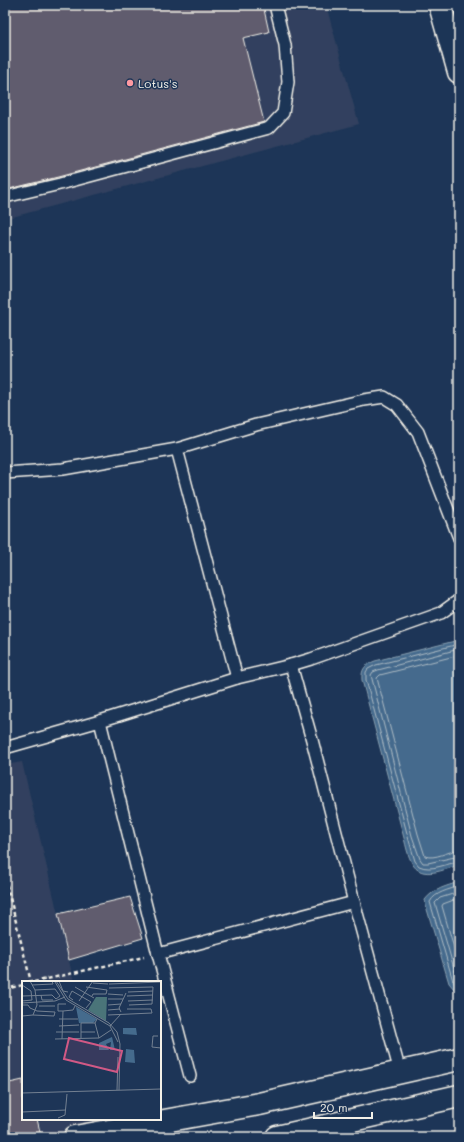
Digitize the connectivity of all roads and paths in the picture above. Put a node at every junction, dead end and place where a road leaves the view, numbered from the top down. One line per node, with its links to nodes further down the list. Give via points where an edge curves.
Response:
1 (275, 5): 4 (lane, via 285,45 288,82 283,113 269,128)
2 (440, 5): 3 (street)
3 (459, 72)
4 (5, 197)
5 (177, 449): 6 (lane, via 63,469); 7 (lane, via 256,425 384,397 397,406 418,432); 10 (lane)
6 (5, 473)
7 (459, 538)
8 (459, 600): 9 (lane, via 441,613)
9 (291, 665): 10 (lane); 14 (lane)
10 (237, 678): 11 (lane)
11 (100, 721): 12 (lane); 15 (lane)
12 (5, 748)
13 (5, 878): 16 (path)
14 (354, 902): 15 (lane); 21 (lane)
15 (158, 954): 17 (path); 22 (lane)
16 (32, 981)
17 (36, 981)
18 (22, 984): 19 (path)
19 (5, 989)
20 (459, 1059): 21 (street)
21 (400, 1072): 24 (street, via 259,1104)
22 (190, 1076)
23 (459, 1096): 25 (street)
24 (76, 1137)
25 (276, 1137)

